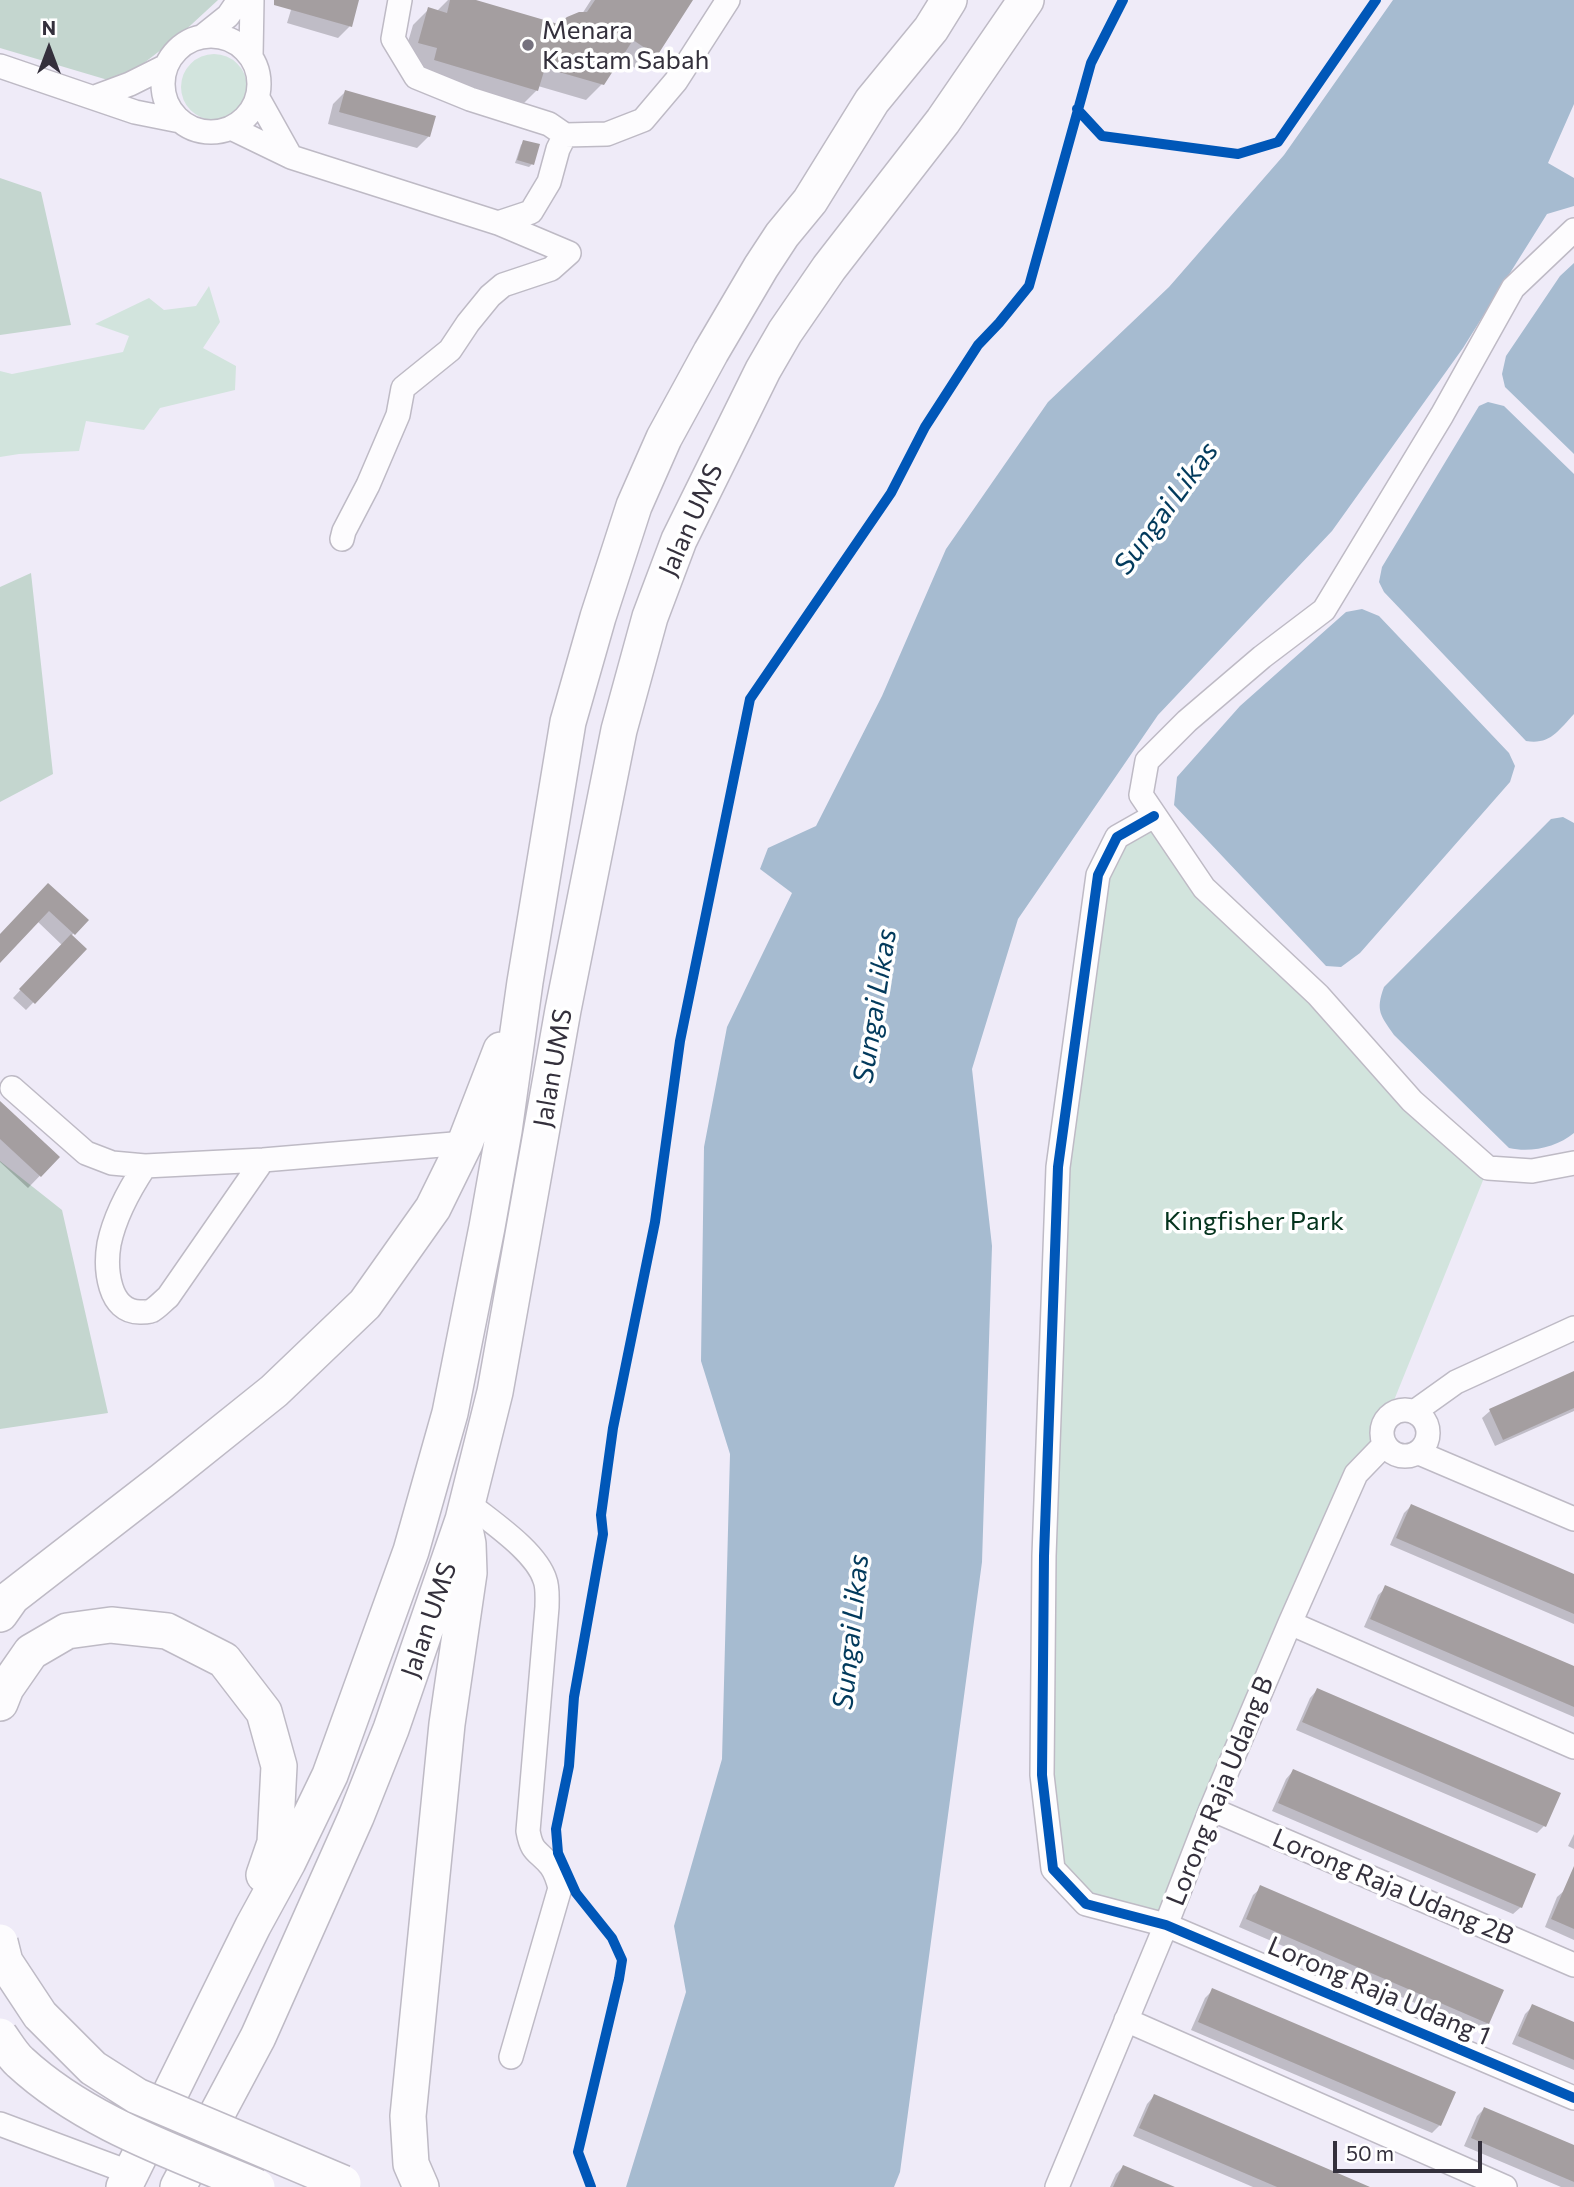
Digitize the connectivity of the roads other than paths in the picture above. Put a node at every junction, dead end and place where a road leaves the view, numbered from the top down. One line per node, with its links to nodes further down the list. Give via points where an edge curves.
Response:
1 (239, 0): 7 (street, via 228,16)
2 (252, 0): 8 (street)
3 (400, 0): 15 (street, via 393,39 416,77 549,124)
4 (728, 0): 15 (street, via 676,80 643,120 607,134)
5 (949, 0): 21 (highway, Jalan UMS, via 873,101 810,201 761,267 664,438 634,506 568,722)
6 (1026, 0): 31 (highway, Jalan UMS, via 943,121 785,332 679,540 650,617 619,730 495,1392)
7 (203, 36): 8 (street, via 230,39); 10 (street, via 180,46)
8 (251, 56): 12 (street, via 258,69)
9 (0, 66): 11 (street)
10 (166, 66): 11 (street); 13 (street, via 162,86 167,105)
11 (95, 97): 13 (street)
12 (258, 98): 14 (street, via 248,116); 16 (street)
13 (180, 121): 14 (street, via 214,133)
14 (231, 128): 16 (street)
15 (565, 135): 17 (street, via 549,182 531,212)
16 (291, 157): 17 (street)
17 (498, 223): 19 (street, via 569,253 551,270 503,285 450,349 403,388 398,415)
18 (1574, 230): 20 (street, via 1513,288 1443,415 1324,610 1262,657 1147,761 1142,794)
19 (342, 539)
20 (1154, 816): 25 (street, via 1203,888 1318,995 1412,1101 1488,1168 1532,1171); 38 (street, Lorong Raja Udang 1, via 1117,837 1098,875 1058,1167 1044,1556 1042,1775 1053,1869 1086,1904)
21 (525, 982): 23 (highway); 40 (highway, Jalan UMS, via 502,1143 450,1413 411,1551 330,1775)
22 (12, 1088): 26 (street, via 86,1153 112,1163)
23 (465, 1143): 24 (street); 33 (highway, via 433,1208 365,1304 274,1391 12,1597)
24 (263, 1160): 26 (street); 26 (street, via 167,1297 151,1311 133,1312 120,1305 111,1288 109,1245 128,1191)
25 (1574, 1163)
26 (145, 1166)
27 (1574, 1328): 28 (street, via 1456,1382)
28 (1414, 1412): 29 (street, via 1400,1410 1388,1418 1382,1430); 30 (street, via 1426,1423 1428,1439)
29 (1385, 1444): 30 (street, via 1394,1454); 34 (street, Lorong Raja Udang B, via 1356,1474)
30 (1419, 1453): 32 (street)
31 (465, 1512): 44 (street, via 511,1538 538,1564 546,1581 528,1831 530,1843 550,1864 560,1888); 49 (highway, Jalan UMS, via 391,1729 346,1840 258,2037); 51 (highway, via 468,1573 447,1724 408,2116 411,2164)
32 (1574, 1519)
33 (0, 1614)
34 (1290, 1623): 36 (street); 37 (street, Lorong Raja Udang B)
35 (0, 1703): 40 (highway, via 5,1688 31,1652 67,1631 111,1625 167,1631 224,1660 264,1712 279,1766 275,1843)
36 (1574, 1747)
37 (1211, 1809): 38 (street, Lorong Raja Udang B); 41 (street, Lorong Raja Udang 2B)
38 (1166, 1925): 42 (street, Lorong Raja Udang B); 45 (street, Lorong Raja Udang 1)
39 (0, 1942): 48 (highway, bridge, via 5,1962 40,2015 93,2068 136,2096)
40 (235, 1962): 47 (highway, Jalan UMS)
41 (1574, 1965)
42 (1126, 2020): 52 (street, Lorong Raja Udang B); 53 (street)
43 (0, 2036): 50 (highway, bridge, via 18,2060 79,2106)
44 (511, 2057)
45 (1574, 2098)
46 (0, 2124): 47 (street)
47 (127, 2180)
48 (348, 2185)
49 (178, 2187)
50 (257, 2187)
51 (421, 2187)
52 (1057, 2187)
53 (1505, 2187)

